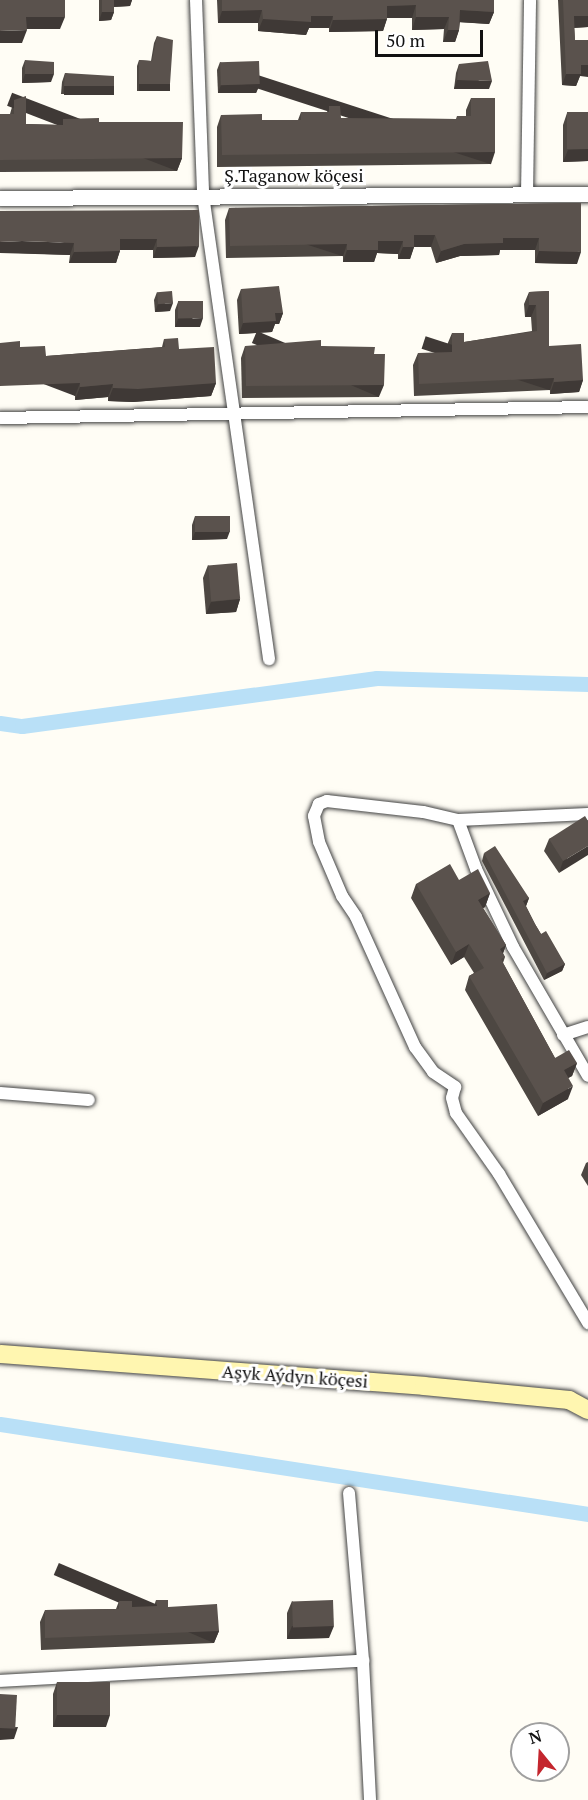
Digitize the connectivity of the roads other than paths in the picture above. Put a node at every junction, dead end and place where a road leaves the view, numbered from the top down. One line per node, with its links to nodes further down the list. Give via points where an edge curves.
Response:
1 (196, 0): 5 (street)
2 (530, 0): 3 (street)
3 (527, 194): 4 (street, Ş.Taganow köçesi); 5 (street, Ş.Taganow köçesi)
4 (588, 194)
5 (203, 195): 6 (street, Ş.Taganow köçesi); 8 (street)
6 (0, 198)
7 (588, 406): 8 (street)
8 (234, 416): 9 (street); 10 (street)
9 (0, 418)
10 (269, 659)
11 (588, 814): 12 (street)
12 (458, 820): 14 (street, via 508,937); 18 (street, via 327,801 319,804 314,827 414,1047 433,1072 455,1087 452,1098 456,1113)
13 (588, 1027): 14 (street)
14 (563, 1035): 15 (street)
15 (588, 1076)
16 (0, 1093): 17 (street)
17 (89, 1100)
18 (584, 1302): 19 (street)
19 (588, 1323)
20 (0, 1354): 21 (main road, Aşyk Aýdyn köçesi, via 447,1388 569,1400)
21 (588, 1410)
22 (349, 1493): 23 (street)
23 (363, 1661): 24 (street); 25 (street)
24 (0, 1681)
25 (370, 1800)

